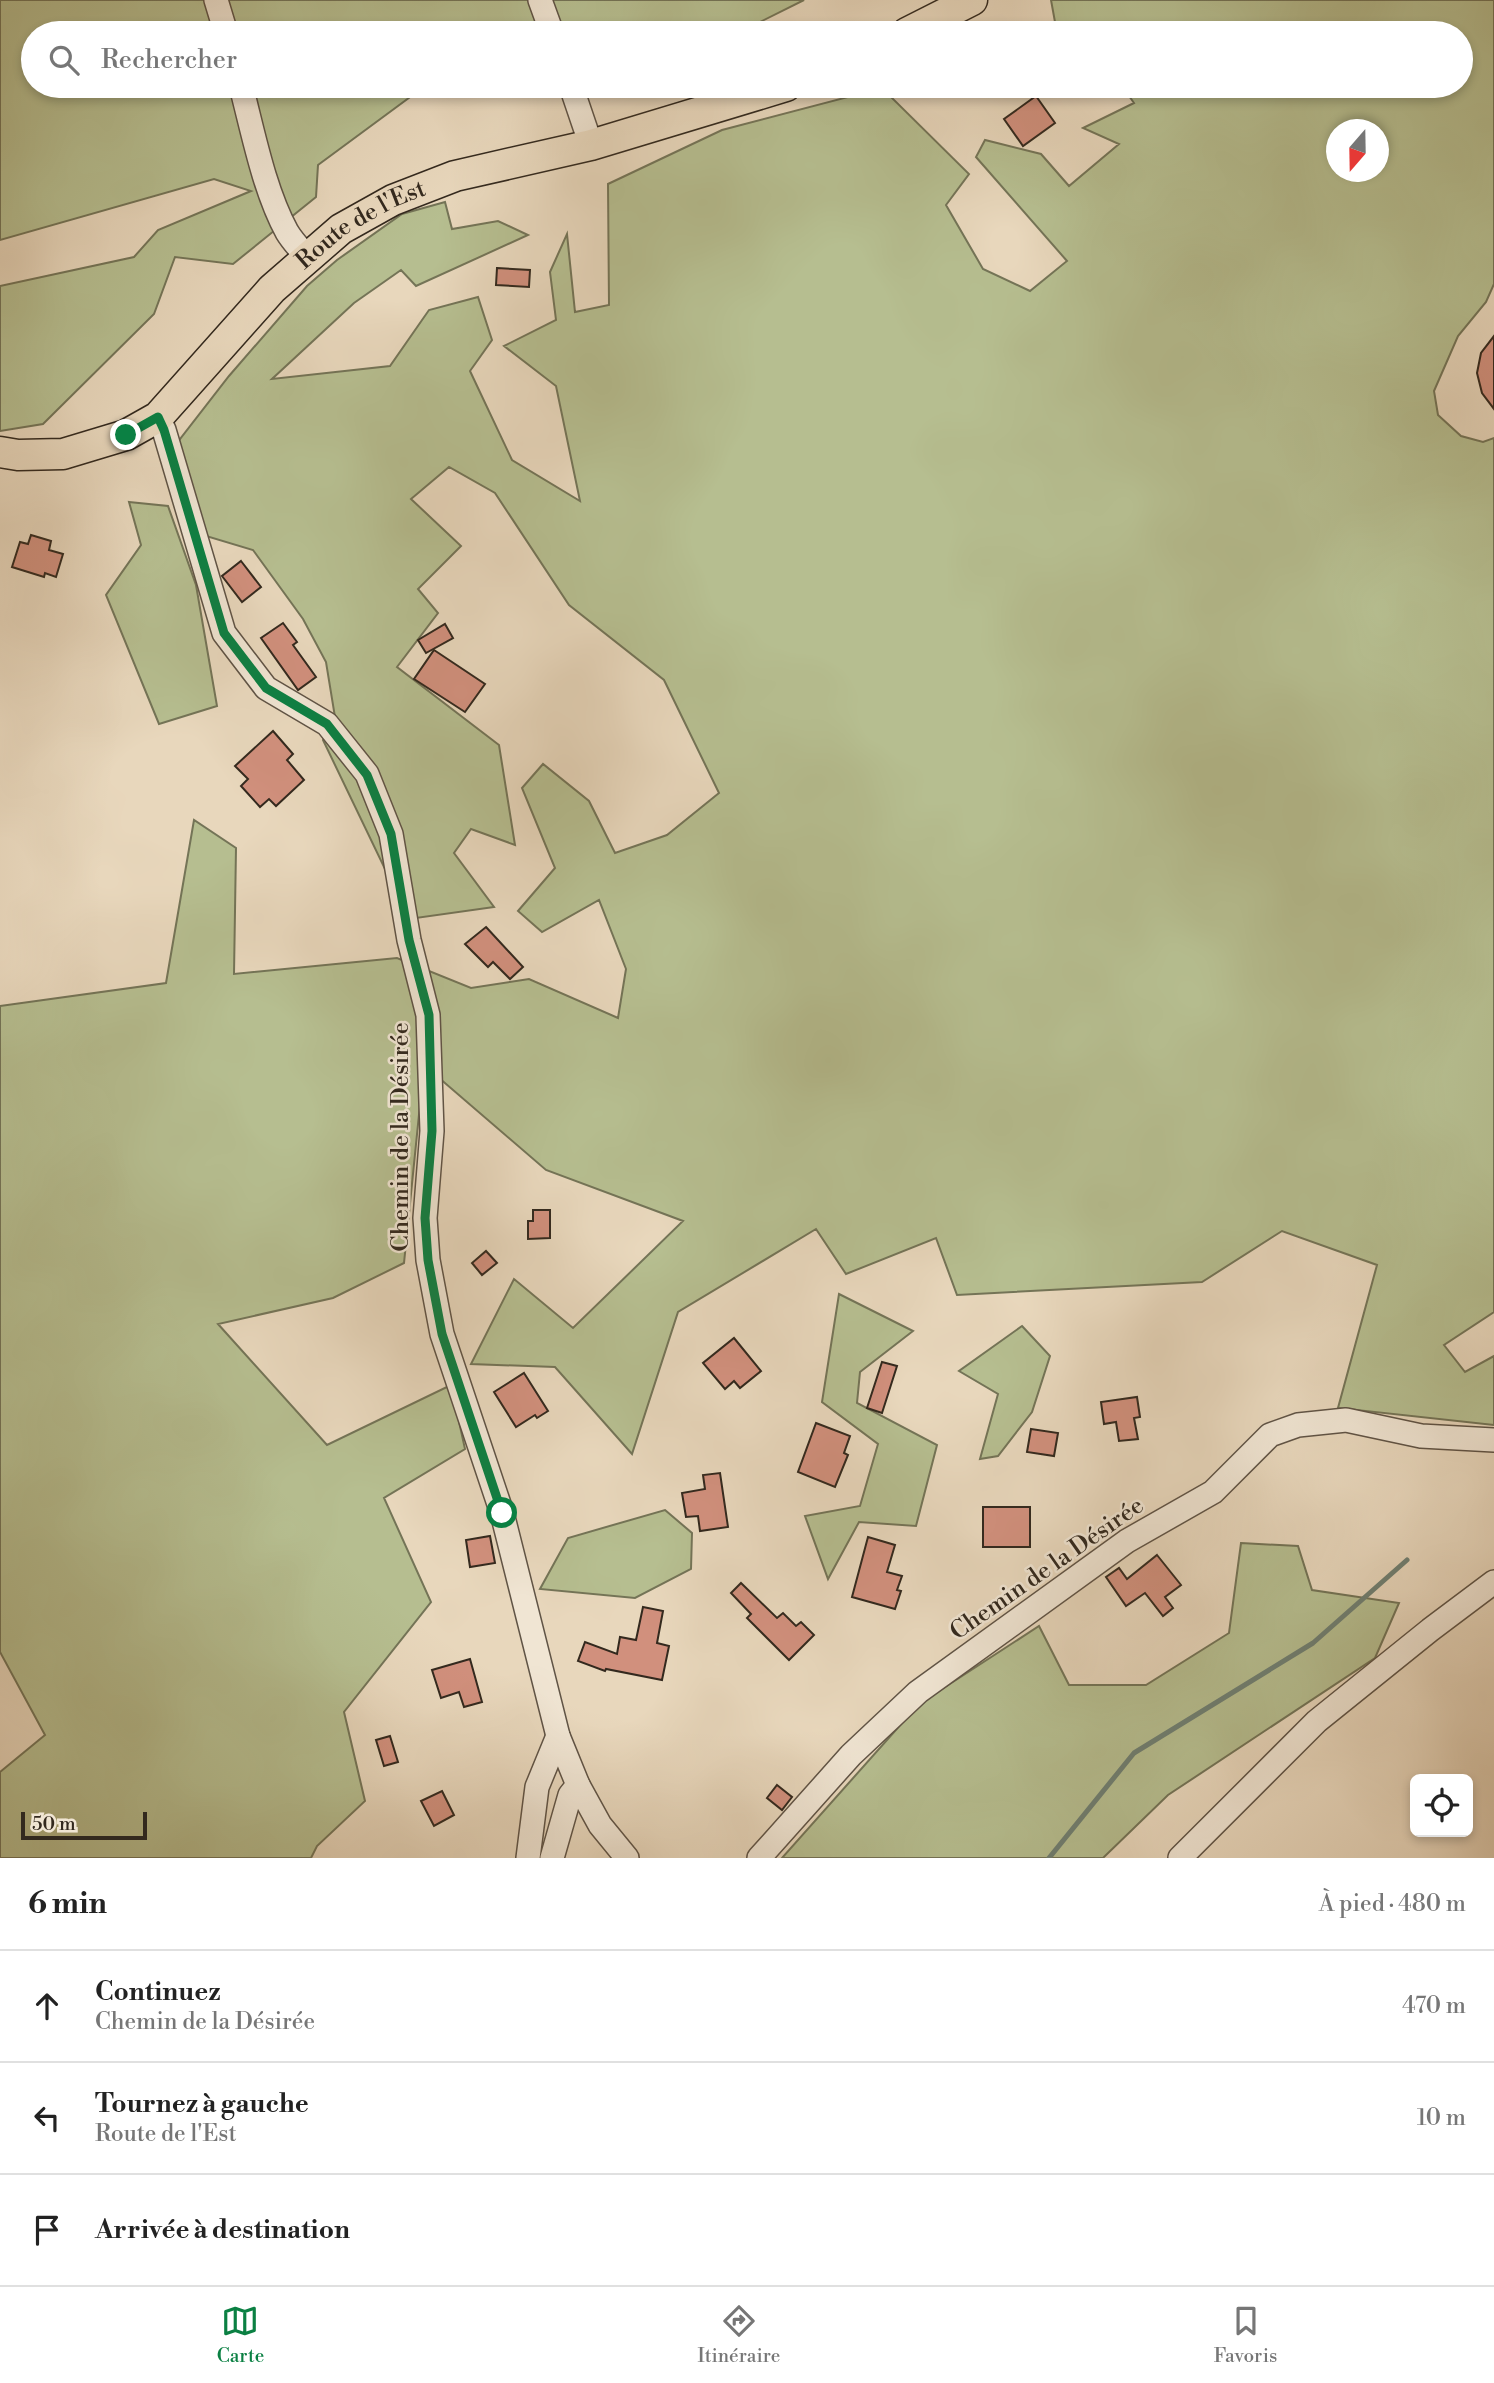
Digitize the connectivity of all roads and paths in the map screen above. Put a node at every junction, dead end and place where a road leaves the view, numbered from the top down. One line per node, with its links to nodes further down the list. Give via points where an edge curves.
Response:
1 (216, 0): 4 (street)
2 (540, 0): 5 (street)
3 (972, 0): 6 (main road)
4 (222, 21)
5 (548, 21)
6 (931, 21)
7 (244, 98): 11 (street, via 283,222)
8 (575, 98): 10 (street)
9 (746, 98): 10 (main road, Route de l'Est)
10 (591, 145): 11 (main road, Route de l'Est, via 455,176 393,200 341,229)
11 (308, 258): 12 (main road, Route de l'Est, via 272,289)
12 (158, 417): 13 (main road, Route de l'Est, via 126,435 63,454); 16 (street, Chemin de la Désirée, via 224,633 266,688 327,724 367,775 391,834 409,940 429,1015 428,1260 442,1334 502,1513)
13 (0, 452)
14 (1494, 1440): 21 (street, Chemin de la Désirée, via 1421,1436 1346,1420 1298,1425 1270,1435 1213,1492 1127,1541 918,1692 851,1755)
15 (1494, 1582): 22 (street, via 1317,1721)
16 (558, 1736): 17 (street, Chemin de la Désirée); 18 (street, via 537,1787)
17 (578, 1785): 19 (street, via 570,1795); 20 (street, Chemin de la Désirée, via 600,1825)
18 (528, 1858)
19 (552, 1858)
20 (627, 1858)
21 (759, 1858)
22 (1180, 1858)

